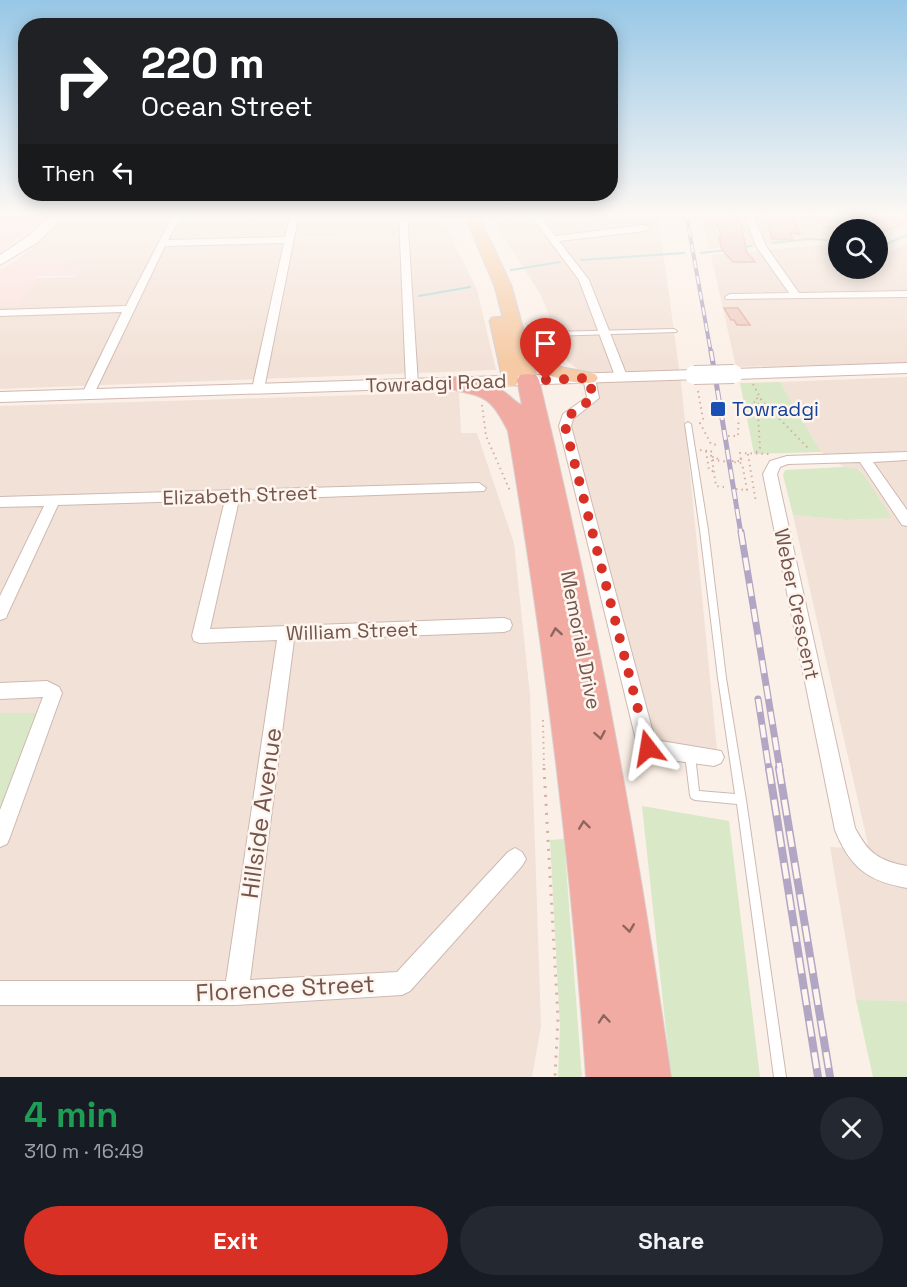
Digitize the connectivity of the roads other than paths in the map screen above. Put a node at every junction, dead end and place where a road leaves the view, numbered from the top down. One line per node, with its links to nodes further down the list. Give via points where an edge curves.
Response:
1 (153, 263): 11 (street)
2 (285, 263): 23 (street)
3 (405, 263): 22 (street)
4 (478, 263): 20 (main road, Memorial Drive)
5 (493, 263): 16 (main road, Memorial Drive)
6 (571, 263): 14 (street, via 584,280)
7 (773, 263): 9 (street)
8 (907, 294): 9 (street)
9 (796, 296): 10 (street)
10 (730, 297)
11 (129, 309): 12 (street); 24 (street)
12 (0, 313)
13 (674, 331): 14 (lane)
14 (604, 333): 15 (lane); 18 (street)
15 (550, 334)
16 (517, 336): 19 (main road, via 537,365); 20 (main road, Memorial Drive)
17 (907, 369): 18 (main road, Towradgi Road, bridge, via 734,374 694,380)
18 (621, 376): 19 (main road, Towradgi Road)
19 (589, 378): 20 (main road, Towradgi Road); 39 (street, via 593,398 567,417 565,426 648,748)
20 (519, 381): 21 (main road, Towradgi Road); 27 (highway, Memorial Drive); 48 (highway, Memorial Drive, one-way to 48, via 579,624 605,763)
21 (454, 383): 22 (main road, Towradgi Road); 27 (highway, via 500,397)
22 (412, 384): 23 (main road, Towradgi Road)
23 (258, 389): 24 (main road, Towradgi Road)
24 (88, 394): 25 (main road, Towradgi Road)
25 (0, 397)
26 (688, 424): 41 (lane)
27 (520, 431): 47 (highway, Memorial Drive, one-way to 27, via 597,936 568,710)
28 (907, 456): 29 (street, Weber Crescent)
29 (864, 458): 34 (street); 44 (street, Weber Crescent, via 780,462 770,474 841,817 861,858 872,868)
30 (479, 488): 31 (street, Elizabeth Street)
31 (233, 495): 32 (street, Elizabeth Street); 37 (street, William Street, via 200,636)
32 (53, 501): 33 (street, Elizabeth Street); 35 (street)
33 (0, 502)
34 (907, 521)
35 (0, 613)
36 (504, 625): 37 (street, William Street)
37 (286, 633): 46 (street, Hillside Avenue)
38 (0, 691): 42 (street, via 47,689 53,693)
39 (690, 754): 40 (street); 41 (lane, via 695,795)
40 (714, 757)
41 (741, 800): 49 (lane)
42 (0, 837)
43 (515, 859): 46 (street, Florence Street, via 402,983)
44 (907, 877)
45 (0, 993): 46 (street, Florence Street)
46 (236, 993)
47 (609, 1077)
48 (648, 1077)
49 (780, 1077)

